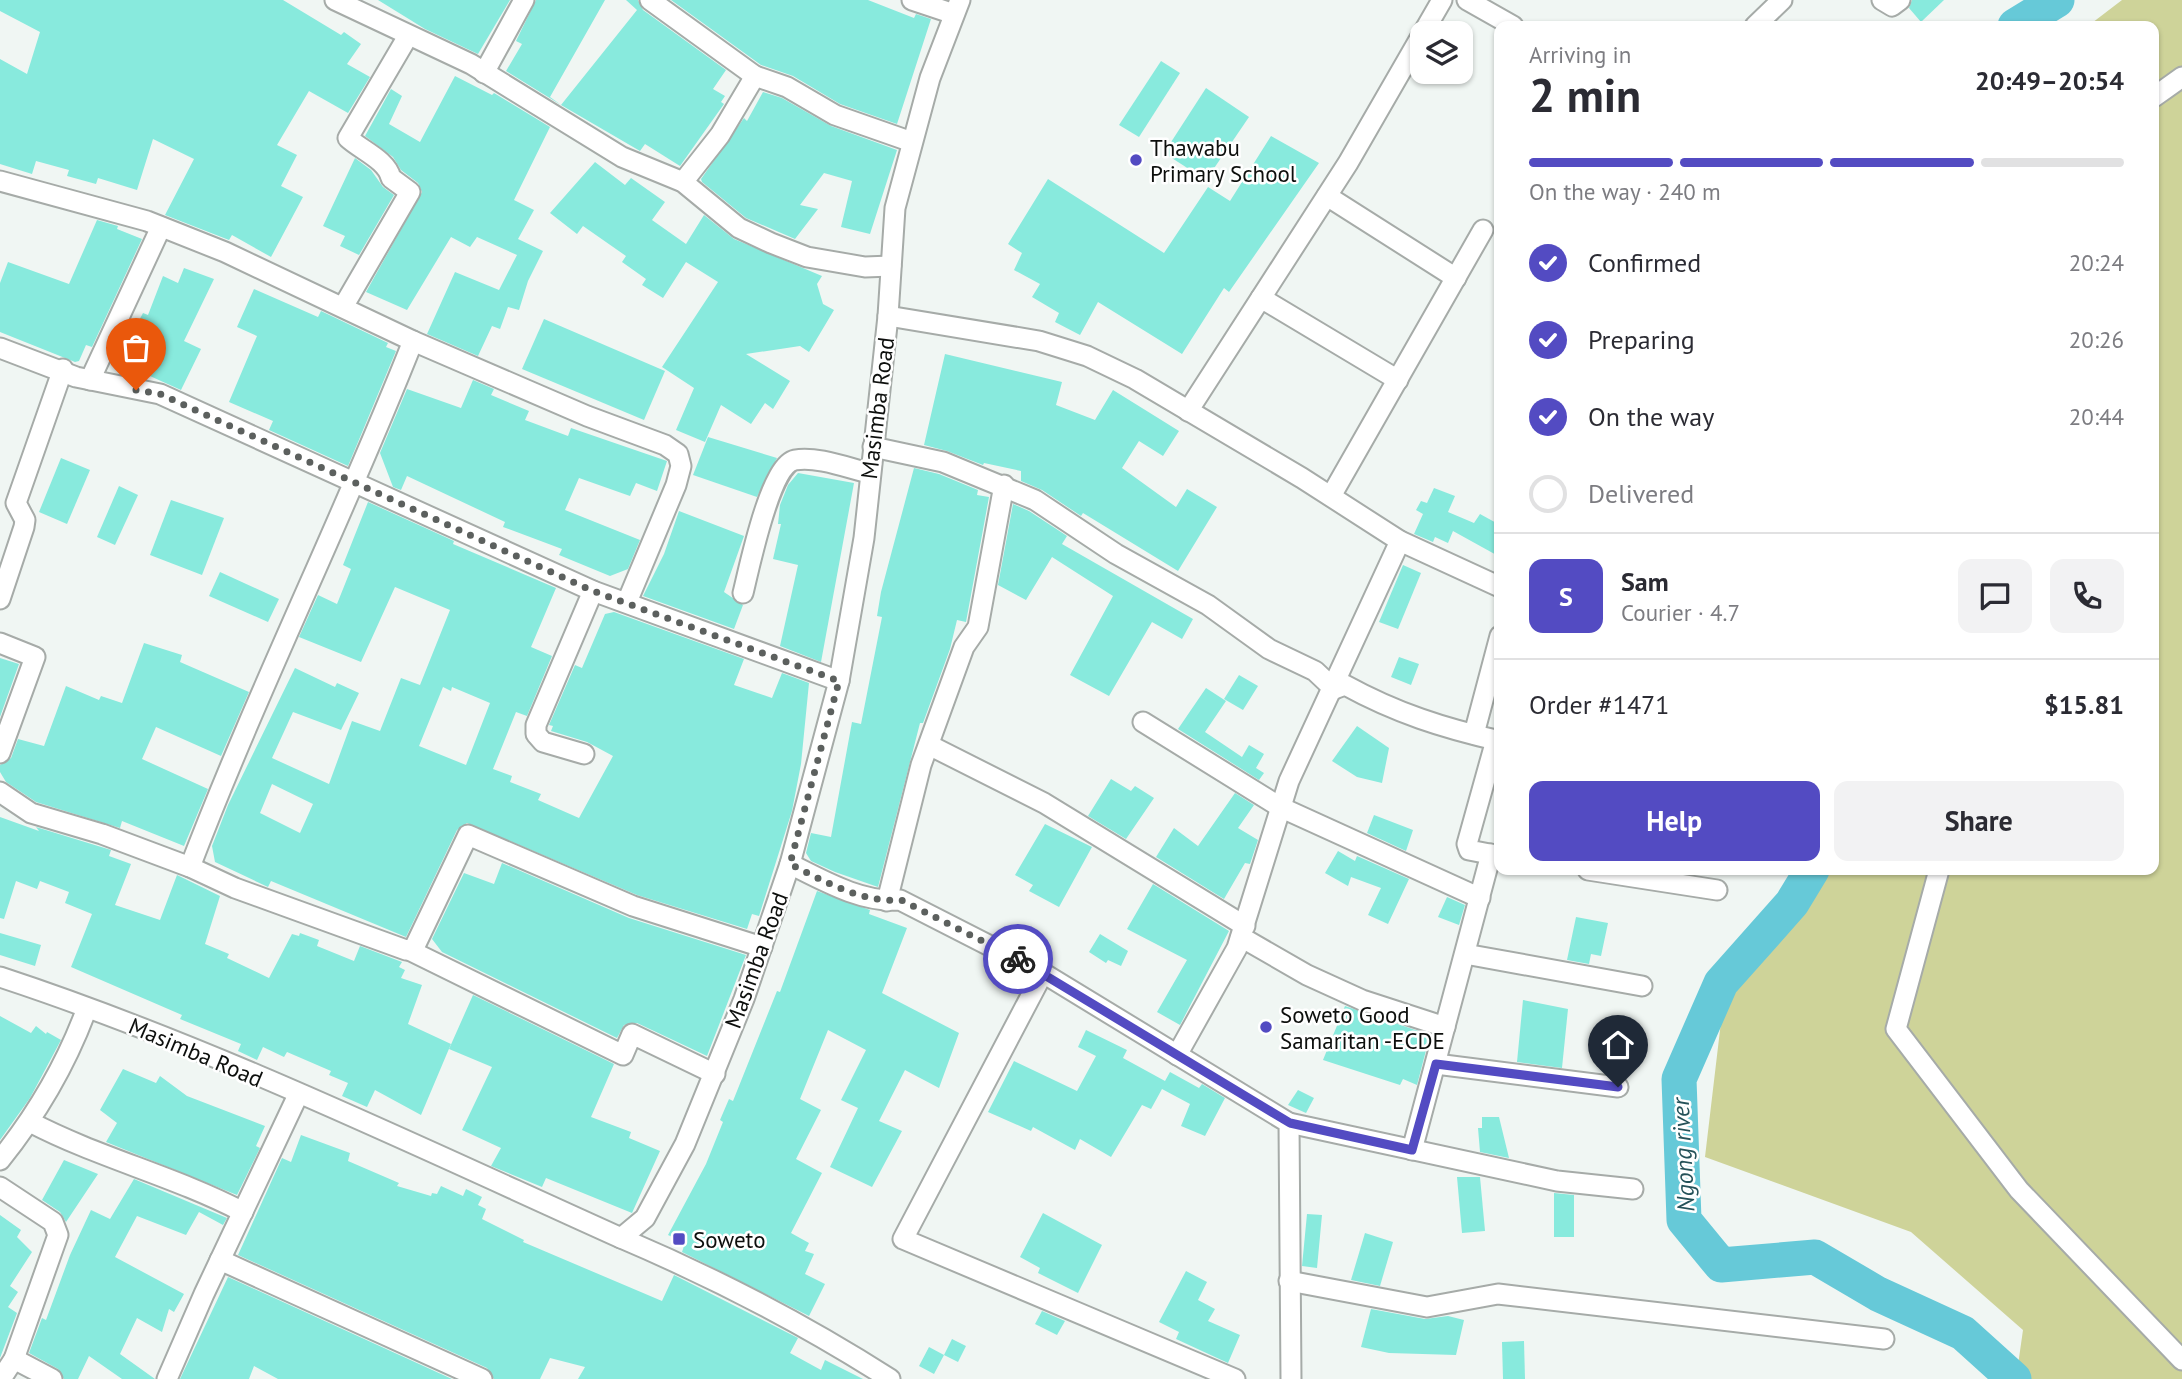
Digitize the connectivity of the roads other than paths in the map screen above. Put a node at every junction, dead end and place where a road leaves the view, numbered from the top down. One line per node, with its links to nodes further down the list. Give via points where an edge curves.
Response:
1 (335, 0): 13 (street)
2 (524, 0): 14 (street)
3 (650, 0): 15 (street)
4 (912, 0): 10 (street)
5 (1442, 0): 21 (street)
6 (1467, 0): 11 (street)
7 (1782, 0): 12 (street)
8 (1882, 0): 9 (street, via 1892,5)
9 (1900, 0)
10 (957, 7): 18 (street, Masimba Road)
11 (1505, 14)
12 (1760, 21)
13 (408, 36): 14 (street); 27 (street, via 348,138 389,169 391,178 410,192)
14 (484, 73): 20 (street, via 622,157)
15 (755, 76): 18 (street, via 789,88 835,115); 20 (street, via 720,135)
16 (2182, 77): 17 (street)
17 (2159, 93)
18 (912, 142): 24 (street, Masimba Road, via 895,208)
19 (0, 181): 22 (street)
20 (683, 183): 24 (street, via 739,228 771,243 807,257)
21 (1327, 196): 25 (street); 26 (street)
22 (160, 227): 27 (street); 32 (street)
23 (1483, 230): 25 (street)
24 (891, 267): 28 (street, Masimba Road)
25 (1456, 278): 33 (street)
26 (1261, 298): 33 (street); 34 (street)
27 (343, 307): 29 (street)
28 (888, 316): 34 (street, via 1039,341 1099,362); 35 (street, Masimba Road)
29 (413, 341): 38 (street); 46 (street, via 678,454 681,466 676,485)
30 (0, 348): 31 (street)
31 (63, 369): 32 (street); 40 (street)
32 (90, 380): 38 (street, via 160,394)
33 (1398, 380): 39 (street)
34 (1188, 411): 39 (street)
35 (873, 447): 36 (street, Masimba Road); 37 (street, via 943,462)
36 (869, 473): 44 (street, via 817,462 794,460 785,465 764,512); 49 (street, Masimba Road, via 864,538)
37 (1004, 485): 50 (street, via 1208,605 1269,649 1315,671); 54 (street, via 978,627 964,647)
38 (355, 486): 43 (street); 63 (street, via 226,772)
39 (1331, 496): 41 (street)
40 (8, 501): 45 (street, via 25,520)
41 (1400, 541): 42 (street); 50 (street)
42 (1494, 584)
43 (593, 591): 46 (street); 56 (street, via 536,726 543,742)
44 (743, 593)
45 (0, 598)
46 (627, 602): 49 (street)
47 (0, 643): 55 (street, via 34,657)
48 (1494, 659): 52 (street)
49 (839, 681): 62 (street, Masimba Road)
50 (1334, 689): 52 (street, via 1345,685 1391,710); 59 (street)
51 (1143, 722): 59 (street)
52 (1474, 734): 53 (street)
53 (1494, 740)
54 (929, 745): 68 (street); 69 (street, via 1061,813)
55 (0, 753)
56 (584, 754)
57 (1494, 754): 60 (street, via 1467,844 1469,850)
58 (0, 792): 63 (street, via 31,813)
59 (1280, 807): 67 (street); 69 (street)
60 (1494, 855)
61 (1494, 858): 67 (street)
62 (790, 864): 68 (street, via 844,890); 70 (street, Masimba Road)
63 (190, 867): 71 (street, via 234,888)
64 (1620, 875): 66 (street)
65 (1938, 875): 95 (street, via 1896,1029 2019,1191)
66 (1717, 890)
67 (1479, 898): 72 (street)
68 (887, 901): 73 (street, via 901,900)
69 (1243, 931): 77 (street, via 1307,975 1362,1000); 78 (street, via 1216,991)
70 (761, 947): 71 (street, via 633,906 468,835); 80 (street, Masimba Road)
71 (411, 951): 80 (street, via 623,1055 632,1034)
72 (1465, 954): 75 (street); 77 (street)
73 (1043, 973): 78 (street); 101 (street, via 903,1238)
74 (0, 977): 76 (street, Masimba Road)
75 (1642, 986)
76 (87, 1008): 82 (street, Masimba Road); 83 (street, via 61,1072)
77 (1445, 1027): 79 (street)
78 (1177, 1055): 84 (street)
79 (1436, 1064): 81 (street); 85 (street)
80 (715, 1074): 90 (street, Masimba Road, via 658,1197 645,1219)
81 (1618, 1087)
82 (298, 1095): 89 (street); 90 (street, Masimba Road)
83 (30, 1122): 86 (street); 89 (street, via 86,1150 207,1193)
84 (1290, 1123): 85 (street); 92 (street)
85 (1412, 1150): 88 (street, via 1557,1181)
86 (0, 1160)
87 (0, 1187): 94 (street, via 53,1222 58,1235)
88 (1633, 1189)
89 (243, 1212): 91 (street)
90 (621, 1238): 100 (street, via 818,1333)
91 (220, 1260): 98 (street); 99 (street)
92 (1289, 1281): 93 (street, via 1427,1307 1498,1294); 102 (street)
93 (1884, 1339)
94 (14, 1359): 96 (street); 97 (street)
95 (2182, 1360)
96 (2, 1379)
97 (52, 1379)
98 (167, 1379)
99 (482, 1379)
100 (890, 1379)
101 (1235, 1379)
102 (1291, 1379)

